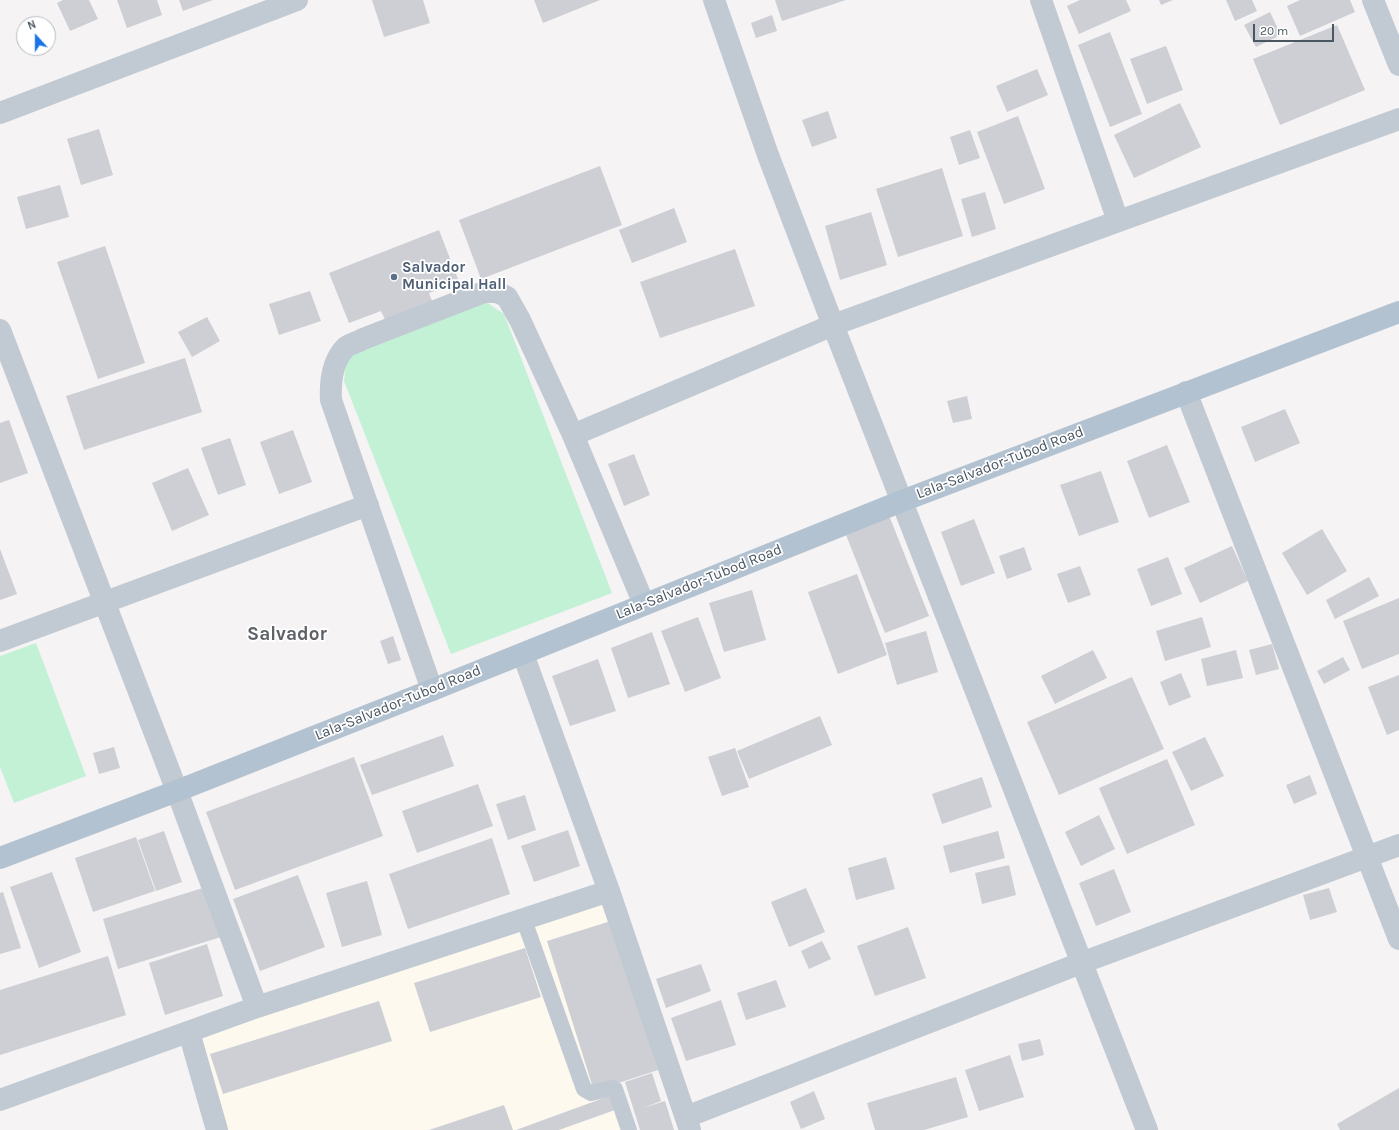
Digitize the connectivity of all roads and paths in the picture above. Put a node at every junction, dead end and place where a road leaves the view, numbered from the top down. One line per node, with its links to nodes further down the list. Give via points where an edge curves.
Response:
1 (296, 0): 6 (street)
2 (714, 0): 10 (street, via 768,155)
3 (1041, 0): 8 (street)
4 (1373, 0): 5 (street)
5 (1399, 65)
6 (0, 113)
7 (1399, 119): 8 (street)
8 (1118, 222): 10 (street)
9 (1399, 312): 12 (main road, Lala-Salvador-Tubod Road)
10 (833, 325): 13 (street); 14 (street)
11 (0, 330): 16 (street)
12 (1186, 392): 14 (main road, Lala-Salvador-Tubod Road); 23 (street)
13 (573, 435): 15 (street, via 513,306 507,297 497,292 484,292 363,339 347,347 339,357 330,384 331,400); 17 (street)
14 (902, 501): 17 (main road, Lala-Salvador-Tubod Road); 28 (street)
15 (368, 504): 16 (street); 20 (street)
16 (104, 602): 18 (street); 21 (street)
17 (644, 604): 19 (main road, Lala-Salvador-Tubod Road)
18 (0, 641)
19 (524, 654): 20 (main road, Lala-Salvador-Tubod Road); 25 (street)
20 (432, 690): 21 (main road, Lala-Salvador-Tubod Road)
21 (177, 790): 24 (main road, Lala-Salvador-Tubod Road); 29 (street)
22 (1399, 845): 23 (street)
23 (1368, 857): 27 (street); 28 (street)
24 (0, 858)
25 (608, 891): 26 (street); 32 (street)
26 (524, 920): 29 (street); 34 (lane, via 584,1089 592,1093 615,1089)
27 (1399, 939)
28 (1081, 963): 32 (street); 35 (street)
29 (257, 1007): 30 (street)
30 (189, 1032): 31 (street); 33 (street)
31 (0, 1100)
32 (688, 1123)
33 (217, 1130)
34 (629, 1130)
35 (1147, 1130)

